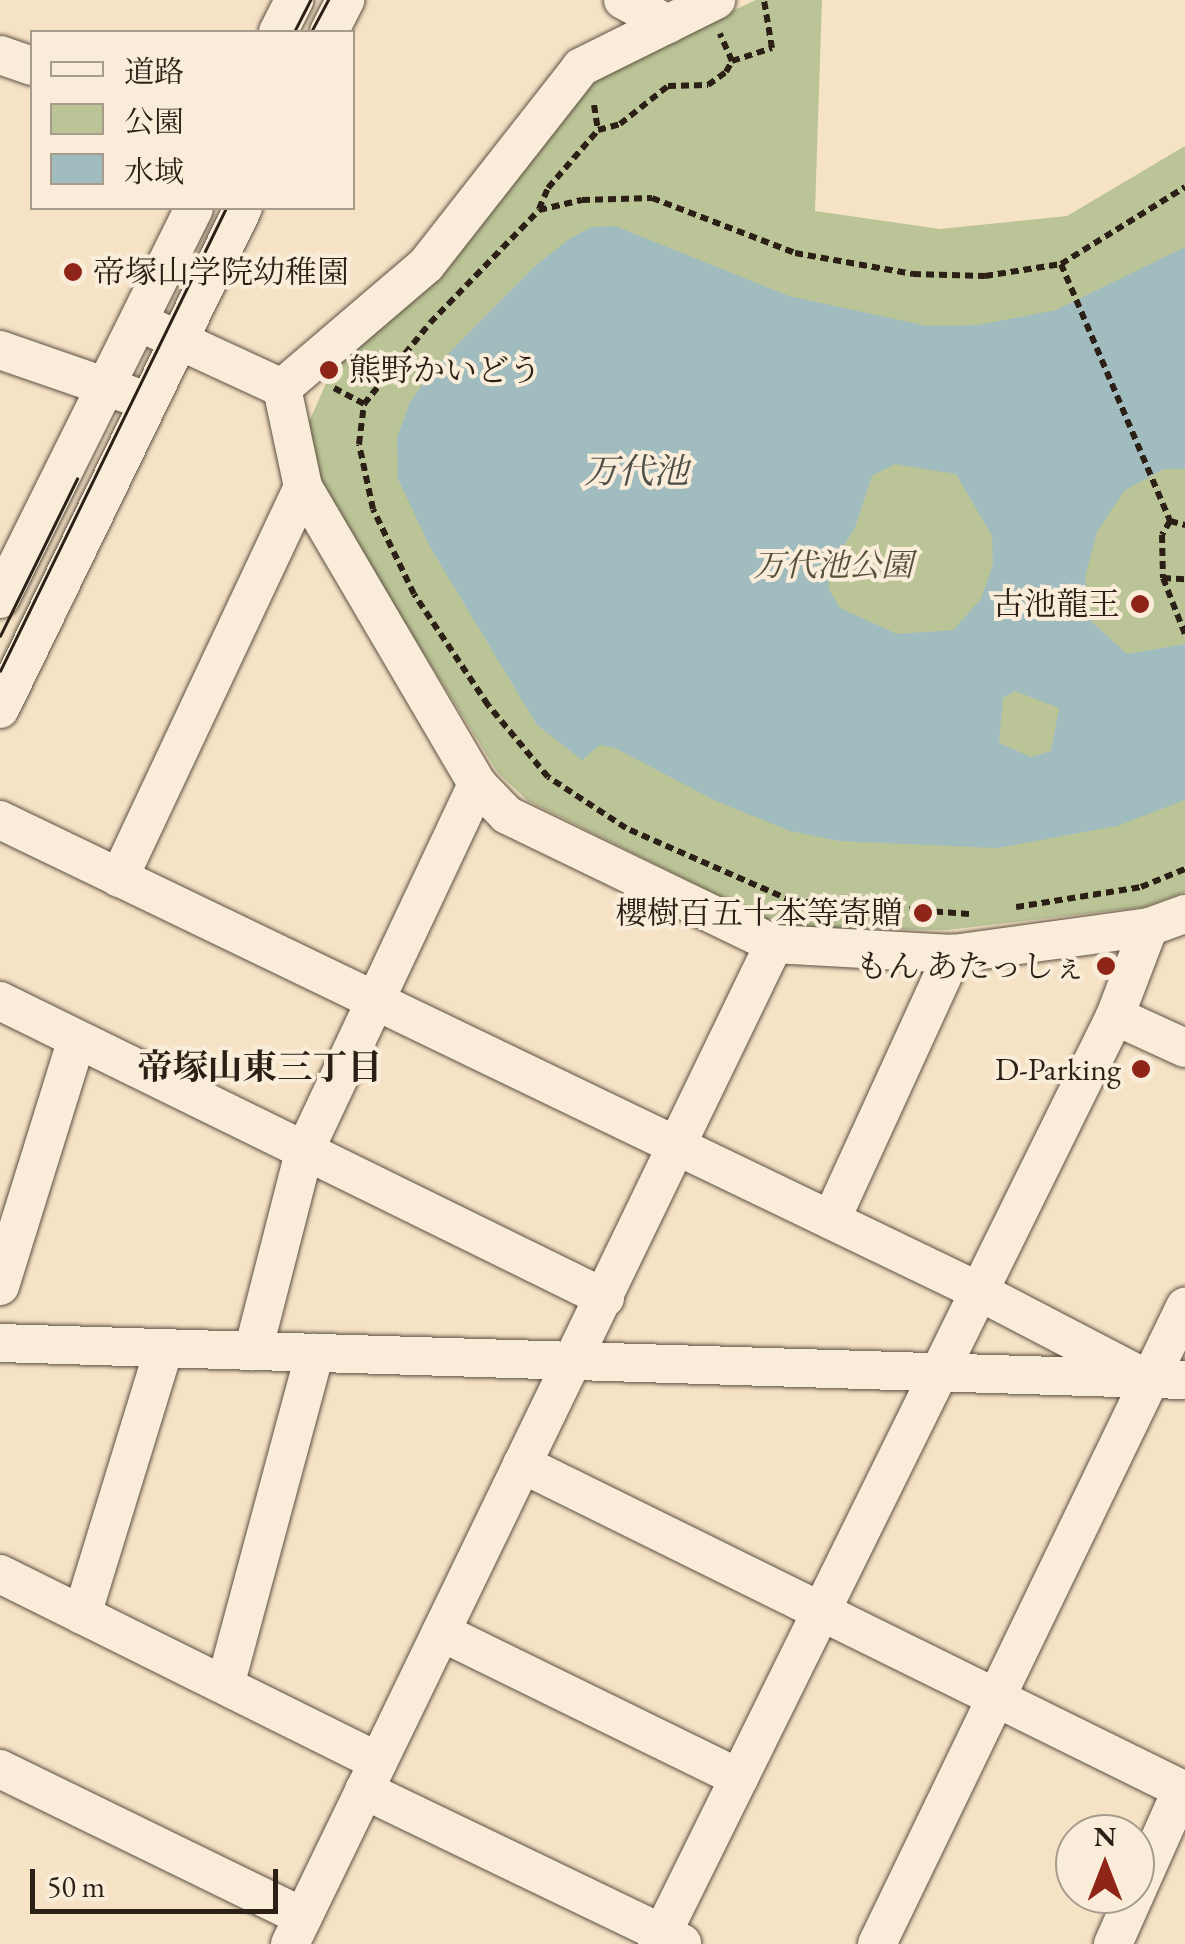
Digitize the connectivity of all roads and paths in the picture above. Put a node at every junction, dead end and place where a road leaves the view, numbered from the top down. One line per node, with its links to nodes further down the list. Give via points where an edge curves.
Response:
1 (294, 0): 7 (street)
2 (346, 0): 8 (street)
3 (623, 0): 6 (street)
4 (764, 0): 10 (path, via 772,48)
5 (709, 3): 6 (street); 10 (path)
6 (668, 24): 21 (street, via 581,67 426,265)
7 (279, 30)
8 (330, 30)
9 (0, 54): 11 (street)
10 (732, 61): 15 (path, via 708,85 668,86 620,124 598,130 548,188)
11 (30, 65)
12 (1185, 187): 16 (path)
13 (193, 210): 17 (street)
14 (242, 210): 18 (street)
15 (539, 210): 16 (path, via 582,200 652,198 796,254 914,274 985,276); 39 (path, via 364,404 359,444 373,509 414,594 530,761 626,828 792,901)
16 (1060, 264): 24 (path)
17 (139, 322): 18 (street); 20 (street)
18 (182, 340): 21 (street); 22 (street)
19 (0, 350): 20 (street)
20 (108, 384): 22 (street); 26 (street)
21 (282, 388): 23 (street)
22 (150, 405): 27 (street)
23 (303, 487): 33 (street); 36 (street)
24 (1170, 521): 25 (path); 28 (path, via 1162,535)
25 (1185, 525)
26 (12, 546): 27 (street); 30 (street)
27 (68, 571): 32 (street)
28 (1163, 578): 29 (path); 31 (path)
29 (1185, 579)
30 (0, 599)
31 (1185, 634)
32 (0, 709)
33 (477, 784): 41 (street, via 507,815); 43 (street)
34 (0, 820): 36 (street)
35 (1185, 869): 37 (path)
36 (120, 878): 43 (street)
37 (1144, 902): 38 (path); 40 (street); 42 (street); 45 (street)
38 (1005, 908)
39 (988, 911)
40 (1185, 914)
41 (774, 944): 42 (street); 48 (street)
42 (953, 954): 50 (street)
43 (375, 1001): 48 (street); 49 (street)
44 (0, 1002): 46 (street)
45 (1116, 1016): 47 (street); 52 (street)
46 (76, 1042): 49 (street); 51 (street)
47 (1185, 1048)
48 (680, 1147): 50 (street); 53 (street)
49 (304, 1152): 53 (street); 57 (street)
50 (831, 1220): 52 (street)
51 (0, 1286)
52 (976, 1290): 60 (street); 61 (street)
53 (605, 1298): 59 (street)
54 (1185, 1306): 61 (street)
55 (0, 1343): 56 (street)
56 (164, 1348): 57 (street); 65 (street)
57 (254, 1351): 58 (street)
58 (315, 1353): 59 (street); 67 (street)
59 (572, 1362): 60 (street); 62 (street)
60 (937, 1372): 61 (street); 64 (street)
61 (1167, 1380): 68 (street)
62 (522, 1464): 64 (street); 66 (street)
63 (2, 1581): 65 (street)
64 (823, 1610): 68 (street); 71 (street)
65 (82, 1615): 67 (street)
66 (441, 1632): 70 (street); 71 (street)
67 (226, 1682): 70 (street)
68 (995, 1700): 72 (street); 75 (street)
69 (0, 1769): 73 (street)
70 (371, 1776): 73 (street); 74 (street)
71 (739, 1778): 74 (street)
72 (1184, 1790): 76 (street)
73 (297, 1931)
74 (667, 1940)
75 (877, 1944)
76 (1112, 1944)

